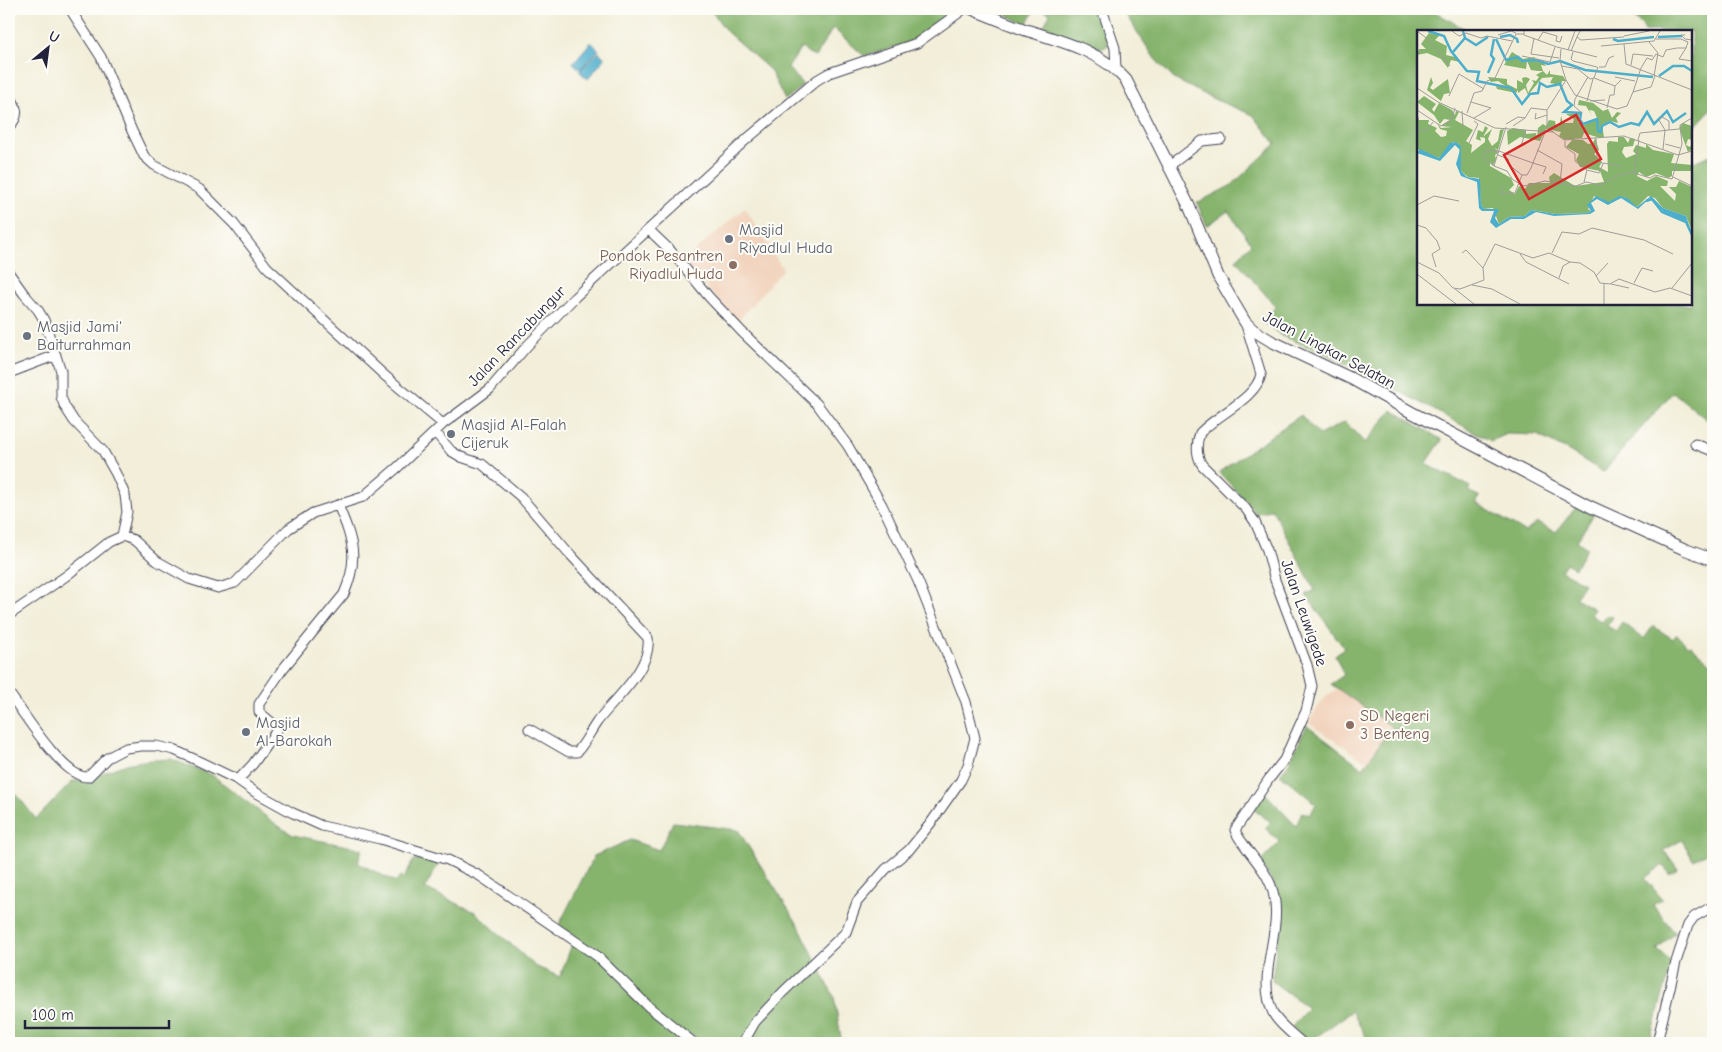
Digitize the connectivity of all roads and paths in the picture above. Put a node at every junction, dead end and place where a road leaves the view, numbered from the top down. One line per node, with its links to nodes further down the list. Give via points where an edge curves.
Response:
1 (70, 9): 15 (street, via 101,58 144,156 154,165 199,189 234,224 267,266 384,375)
2 (964, 9): 10 (street, Jalan Rancabungur, via 916,43 829,72 817,80 748,138)
3 (972, 9): 5 (street, Jalan Lingkar Selatan, via 1082,49)
4 (1102, 9): 5 (street, via 1115,48)
5 (1116, 69): 9 (street, Jalan Lingkar Selatan, via 1132,89)
6 (9, 94): 7 (street, via 18,114)
7 (9, 127)
8 (1221, 139): 9 (street, via 1202,140)
9 (1168, 167): 12 (street, Jalan Lingkar Selatan, via 1189,206 1218,276)
10 (649, 230): 15 (street, Jalan Rancabungur, via 575,297 490,390); 28 (street, via 742,332 817,404 848,446 882,505 918,581 966,702 975,738 961,780 930,824 857,902 846,932 755,1022)
11 (9, 272): 13 (street, via 38,310)
12 (1245, 322): 21 (street, Jalan Lingkar Selatan, via 1272,341 1352,379 1583,502); 29 (street, Jalan Leuwigede, via 1262,374 1260,380 1257,386 1200,433 1198,457 1255,522 1312,686 1306,711 1284,760 1235,830 1274,893 1277,916 1267,985 1269,1001 1277,1019)
13 (56, 355): 14 (street); 20 (street, via 65,407 102,451 125,495 127,512)
14 (9, 373)
15 (443, 424): 16 (street, Jalan Rancabungur)
16 (434, 432): 19 (street, Jalan Rancabungur, via 363,497); 24 (street, via 451,451 482,464 521,497 648,638 648,654 577,752 569,752)
17 (1695, 444): 18 (street)
18 (1713, 451)
19 (338, 505): 20 (street, Jalan Rancabungur, via 314,513 288,529 235,583 226,587 212,587 179,575 134,540); 25 (street, via 353,545 349,583 344,594 282,670 259,704 259,712 277,730)
20 (122, 536): 22 (street, via 109,542)
21 (1713, 560)
22 (9, 615)
23 (9, 693): 25 (street, via 54,754 78,775 88,777 107,758 126,748 148,746 174,750)
24 (529, 729)
25 (238, 780): 27 (street, via 293,813 322,826 411,847 480,876 597,956 649,1007)
26 (1713, 906): 30 (street, via 1694,917 1688,925)
27 (694, 1043)
28 (743, 1043)
29 (1302, 1043)
30 (1657, 1043)

